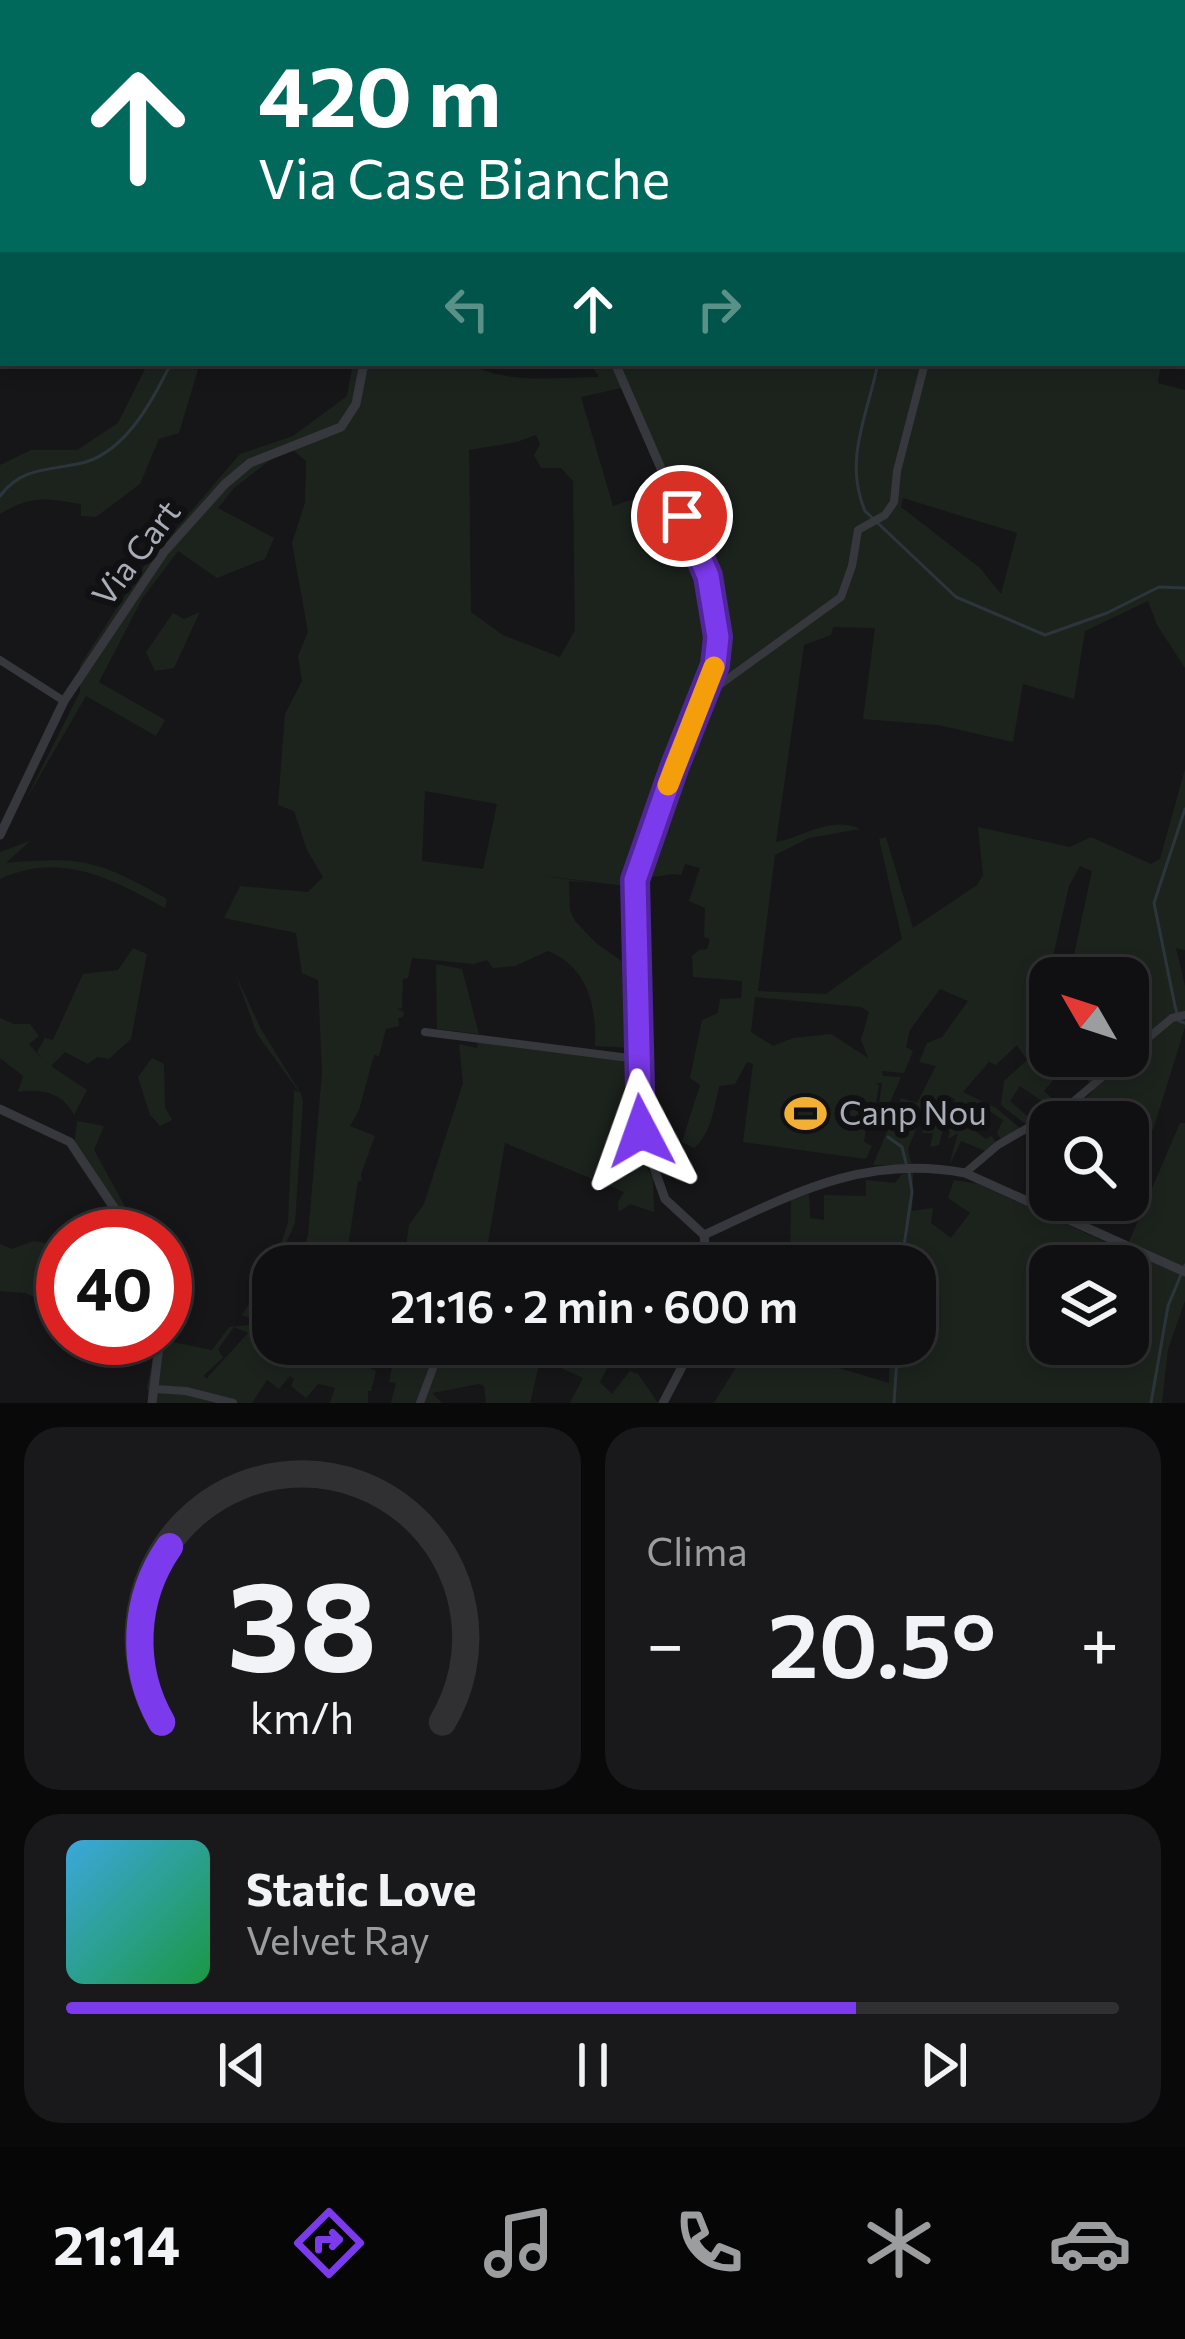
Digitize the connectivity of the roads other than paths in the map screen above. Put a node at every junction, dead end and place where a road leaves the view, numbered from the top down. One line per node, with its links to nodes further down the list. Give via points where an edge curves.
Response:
1 (363, 366): 6 (street, Via Cart, via 352,416 329,433 267,453 225,484 164,552)
2 (616, 366): 5 (street, via 708,576 718,637)
3 (925, 366): 5 (street, via 894,502 859,530 841,597)
4 (0, 659): 6 (street)
5 (704, 696): 11 (street, via 635,880)
6 (64, 701): 7 (street, Via Cart)
7 (0, 835)
8 (1180, 1016): 10 (street)
9 (425, 1032): 11 (street)
10 (1149, 1040)
11 (637, 1059): 16 (street, via 641,1131 662,1191)
12 (1103, 1077): 14 (street)
13 (0, 1108): 15 (street, via 70,1142)
14 (965, 1173): 16 (street, via 908,1169 831,1178); 18 (street)
15 (115, 1209)
16 (704, 1235): 17 (street)
17 (705, 1245)
18 (1180, 1269)
19 (157, 1365): 22 (street)
20 (434, 1365): 25 (street)
21 (683, 1365): 26 (street)
22 (155, 1389): 23 (street); 24 (street)
23 (152, 1403)
24 (232, 1403)
25 (420, 1403)
26 (663, 1403)

